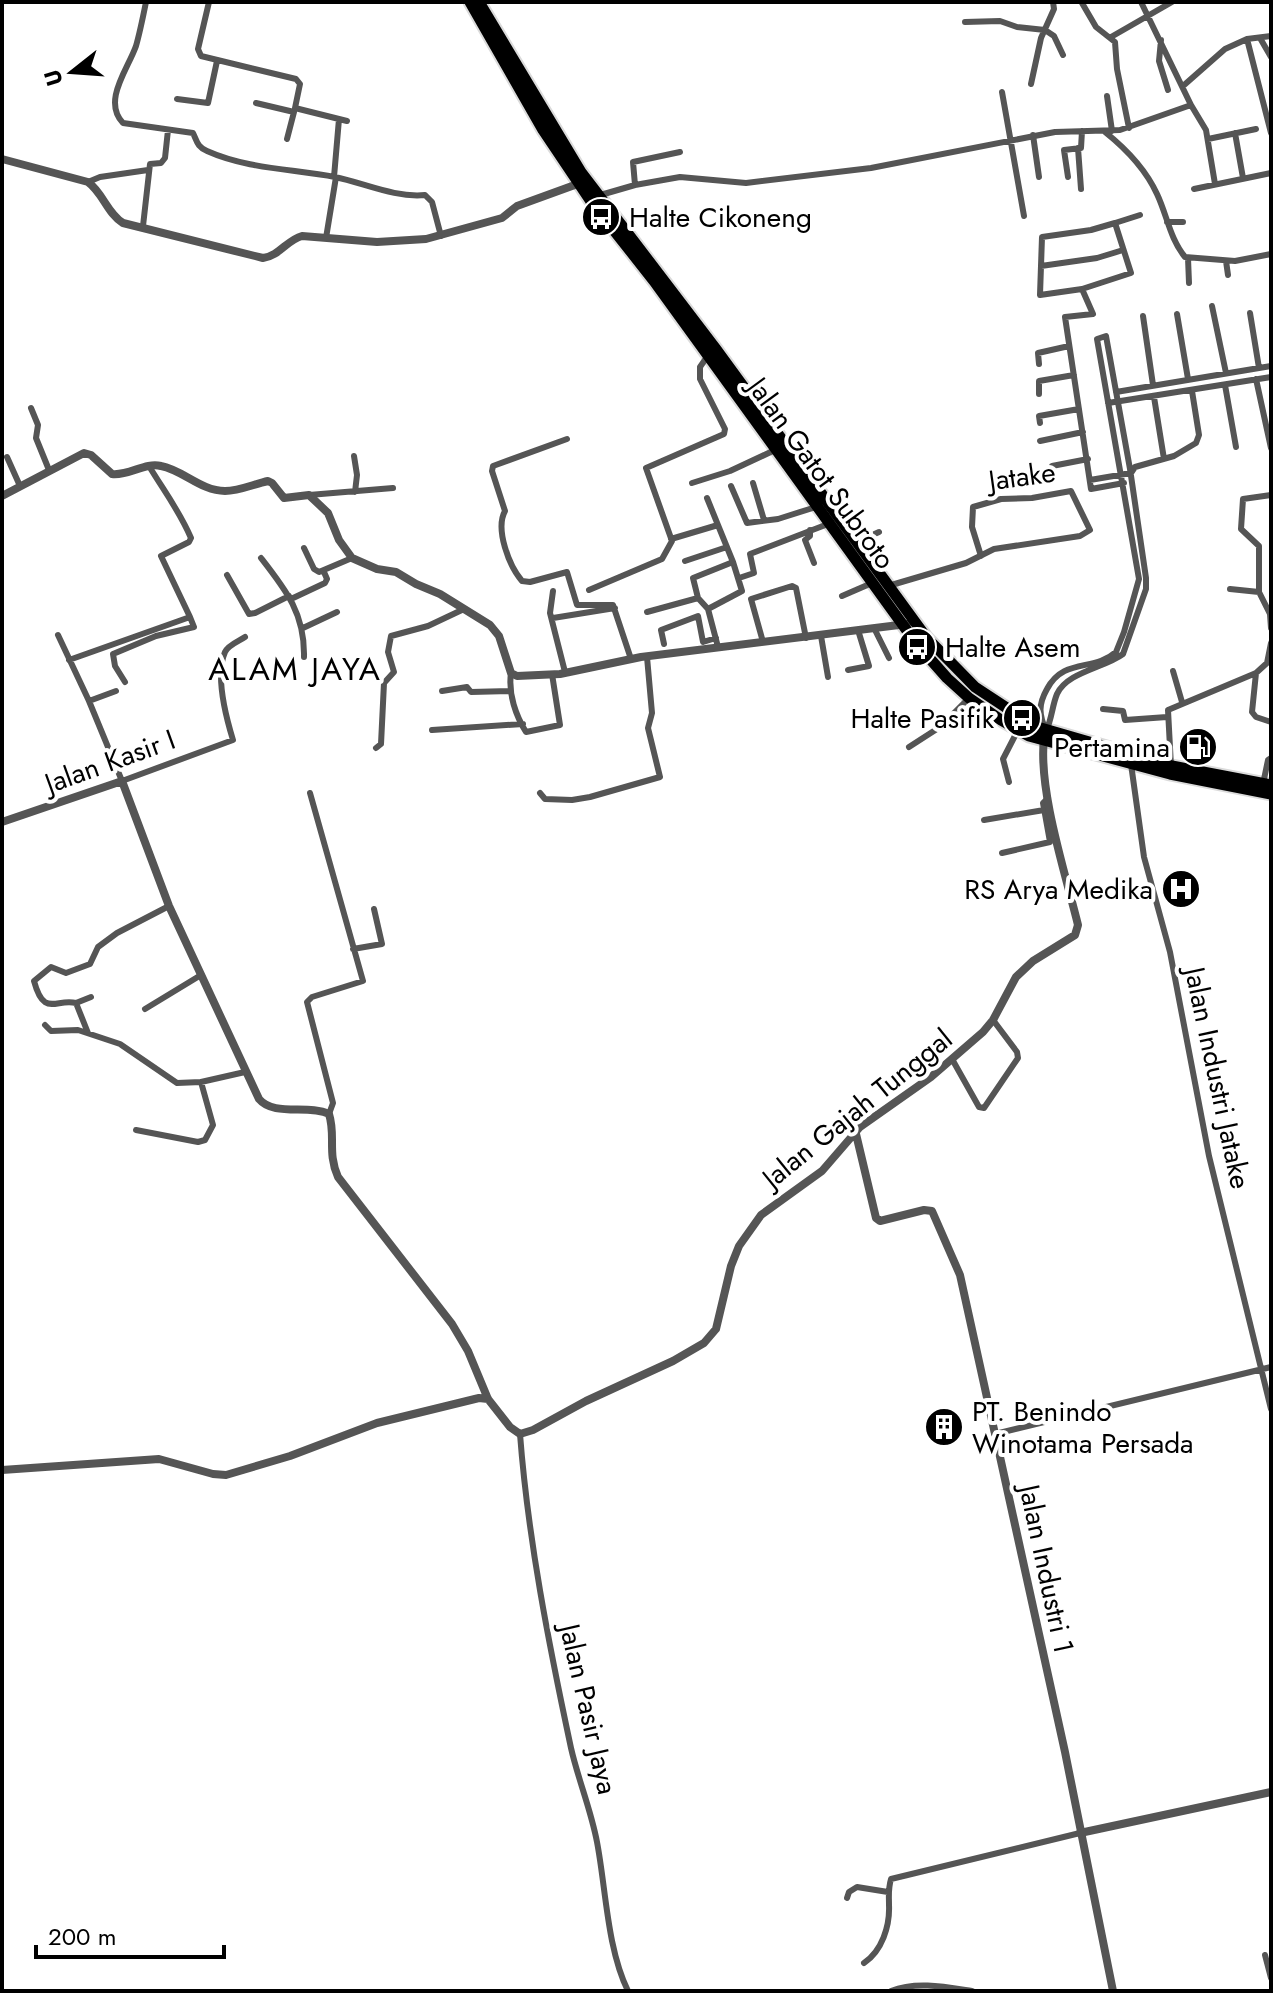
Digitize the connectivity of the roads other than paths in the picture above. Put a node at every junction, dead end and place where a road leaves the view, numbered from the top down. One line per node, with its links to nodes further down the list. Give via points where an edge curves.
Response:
1 (146, 2): 33 (street, via 115,106 118,118 128,125)
2 (209, 2): 19 (street, via 197,50)
3 (470, 2): 52 (highway, Jalan Gatot Subroto, via 553,146)
4 (479, 2): 52 (highway, Jalan Gatot Subroto)
5 (1053, 2): 11 (street)
6 (1080, 2): 13 (street, via 1096,27)
7 (1141, 2): 9 (street)
8 (1172, 2): 9 (street)
9 (1147, 16): 13 (street); 16 (street)
10 (965, 22): 11 (street, via 992,20)
11 (1045, 30): 17 (street); 20 (street)
12 (1271, 36): 14 (street)
13 (1111, 37): 31 (street)
14 (1260, 38): 15 (street); 18 (street)
15 (1247, 39): 21 (street, via 1225,49); 37 (street)
16 (1161, 40): 21 (street); 22 (street, via 1159,61)
17 (1063, 55)
18 (1271, 57)
19 (217, 61): 25 (street, via 208,103); 28 (street, via 298,80)
20 (1031, 84)
21 (1183, 86): 27 (street)
22 (1168, 90)
23 (1002, 92): 41 (street)
24 (1107, 96): 35 (street)
25 (177, 99)
26 (256, 103): 28 (street)
27 (1191, 105): 31 (street); 40 (street)
28 (294, 110): 29 (street); 39 (street)
29 (339, 119): 30 (street); 47 (street)
30 (347, 121)
31 (1129, 128): 35 (street)
32 (1256, 129): 36 (street)
33 (168, 130): 45 (street, via 165,158); 47 (street, via 193,133 204,150 243,162)
34 (1082, 131): 35 (street); 38 (street); 42 (street, via 1083,146)
35 (1108, 132): 60 (street, via 1156,191)
36 (1235, 133): 40 (street); 50 (street)
37 (1271, 133)
38 (1033, 135): 41 (street); 48 (street)
39 (287, 139)
40 (1208, 139): 53 (street)
41 (1010, 140): 54 (street, via 871,168 746,183 691,177); 59 (street)
42 (1078, 148): 49 (street, via 1064,150); 55 (street)
43 (680, 152): 54 (street, via 633,162)
44 (2, 159): 51 (street)
45 (148, 170): 51 (street); 63 (street)
46 (1271, 173): 50 (street)
47 (335, 177): 64 (street, via 402,196 428,197); 65 (street)
48 (1039, 177)
49 (1068, 177)
50 (1243, 178): 53 (street)
51 (88, 182): 63 (street, via 118,220)
52 (584, 182): 57 (highway, Jalan Gatot Subroto); 64 (street, via 517,206 502,218)
53 (1215, 184): 56 (street)
54 (635, 185): 57 (street)
55 (1081, 189)
56 (1194, 189)
57 (594, 198): 79 (highway, Jalan Gatot Subroto)
58 (1140, 215): 62 (street)
59 (1024, 216)
60 (1167, 222): 61 (street); 68 (street)
61 (1183, 222)
62 (1115, 223): 66 (street); 70 (street, via 1042,237)
63 (143, 226): 65 (street, via 263,258 298,237)
64 (441, 236): 65 (street, via 396,243)
65 (326, 238)
66 (1123, 250): 70 (street); 73 (street, via 1131,273)
67 (1271, 254): 69 (street)
68 (1188, 258): 69 (street); 72 (street)
69 (1226, 261): 71 (street)
70 (1041, 266): 73 (street, via 1040,295)
71 (1228, 275)
72 (1189, 283)
73 (1082, 289): 78 (street, via 1093,314 1065,317)
74 (1212, 306): 83 (street)
75 (1250, 313): 82 (street)
76 (1177, 314): 86 (street)
77 (1143, 316): 88 (street)
78 (1069, 346): 80 (street, via 1038,353); 84 (street)
79 (712, 352): 106 (highway, Jalan Gatot Subroto); 134 (street, via 700,367 700,379 724,434 646,468); 135 (highway, Jalan Gatot Subroto)
80 (1039, 364)
81 (1271, 366): 82 (street)
82 (1259, 368): 83 (street)
83 (1226, 373): 86 (street)
84 (1074, 375): 92 (street, via 1039,381); 98 (street)
85 (1271, 377): 87 (street)
86 (1188, 379): 88 (street)
87 (1256, 379): 89 (street); 95 (street)
88 (1153, 385): 91 (street)
89 (1225, 385): 90 (street); 105 (street)
90 (1192, 391): 93 (street); 110 (street, via 1199,439)
91 (1116, 392): 94 (street); 96 (street, via 1107,337 1098,337)
92 (1039, 394)
93 (1154, 397): 94 (street); 110 (street)
94 (1118, 402): 96 (street); 113 (street)
95 (1261, 402): 99 (street); 104 (street)
96 (1108, 403): 115 (street)
97 (31, 408): 114 (street)
98 (1079, 409): 100 (street, via 1039,416); 101 (street)
99 (1271, 411)
100 (1040, 423)
101 (1083, 432): 103 (street); 109 (street)
102 (567, 439): 158 (street, via 493,466 505,511 501,532 522,581 567,572 577,605)
103 (1040, 441)
104 (1270, 442)
105 (1236, 447)
106 (775, 450): 117 (street); 128 (highway, Jalan Gatot Subroto)
107 (354, 456): 123 (street)
108 (7, 457): 120 (street)
109 (1088, 459): 112 (street); 116 (street)
110 (1164, 459): 113 (street)
111 (149, 466): 114 (street, via 112,474 84,453); 124 (street, via 163,466 218,490 268,481 284,498); 165 (street, via 176,504 191,538 161,556)
112 (1052, 466)
113 (1132, 468): 115 (street); 150 (street)
114 (49, 470): 120 (street)
115 (1121, 470): 116 (street); 119 (street)
116 (1090, 480): 119 (street, via 1091,489)
117 (692, 483)
118 (753, 483): 129 (street)
119 (1124, 483): 150 (street)
120 (20, 486): 126 (street)
121 (731, 486): 129 (street, via 745,522)
122 (393, 488): 123 (street)
123 (355, 492): 124 (street)
124 (309, 495): 142 (street, via 328,513)
125 (1271, 495): 136 (street, via 1242,502 1241,529)
126 (2, 496)
127 (707, 498): 131 (street)
128 (816, 507): 129 (street); 130 (highway, Jalan Gatot Subroto)
129 (764, 520)
130 (828, 524): 132 (street); 149 (highway, Jalan Gatot Subroto)
131 (718, 525): 134 (street); 138 (street)
132 (810, 530): 145 (street, via 805,540); 148 (street, via 750,554 754,573)
133 (879, 532): 135 (street)
134 (671, 539): 152 (street, via 662,559)
135 (857, 542): 149 (highway, Jalan Gatot Subroto)
136 (1259, 546): 137 (street); 154 (street)
137 (1271, 546)
138 (727, 547): 143 (street); 144 (street)
139 (304, 548): 146 (street, via 316,572)
140 (981, 556): 140 (street, Jatake, via 1000,548 1080,536 1090,530 1071,491 1001,499 973,507 972,527); 149 (street)
141 (261, 558): 156 (street)
142 (352, 558): 146 (street); 159 (street, via 396,572)
143 (685, 561)
144 (733, 562): 148 (street); 157 (street, via 693,578)
145 (814, 563)
146 (324, 572): 156 (street, via 325,583)
147 (227, 575): 156 (street, via 249,614)
148 (739, 578): 160 (street, via 741,592)
149 (879, 587): 155 (street); 167 (highway, Jalan Gatot Subroto)
150 (1142, 588): 200 (street, via 1116,652 1054,677); 201 (street, via 1123,654 1064,684)
151 (1230, 589): 154 (street)
152 (589, 590)
153 (553, 591): 166 (street)
154 (1259, 592): 163 (street)
155 (842, 596)
156 (290, 597): 168 (street)
157 (696, 599): 160 (street); 162 (street); 164 (street)
158 (615, 608): 166 (street); 183 (street)
159 (464, 609): 189 (street, via 495,629); 210 (street, via 391,636 388,652 394,672 384,683 383,728)
160 (708, 609): 176 (street)
161 (337, 612): 168 (street)
162 (647, 612)
163 (1270, 613): 170 (street)
164 (698, 616): 176 (street, via 703,642); 179 (street, via 661,630)
165 (190, 617): 184 (street); 193 (street, via 194,627 113,654)
166 (553, 618): 188 (street)
167 (909, 624): 169 (street); 197 (highway, Jalan Gatot Subroto, via 947,678); 208 (highway, Jalan Gatot Subroto, via 975,687)
168 (303, 628): 180 (street)
169 (874, 628): 171 (street); 182 (street)
170 (1271, 628)
171 (858, 630): 173 (street); 186 (street, via 869,664)
172 (58, 635): 184 (street)
173 (821, 636): 175 (street); 192 (street)
174 (245, 637): 214 (street, Jalan Kasir I, via 224,654 222,700 233,740)
175 (806, 638): 177 (street); 177 (street, via 792,586 751,598)
176 (717, 642): 177 (street); 181 (street)
177 (763, 642)
178 (1271, 643): 185 (street)
179 (664, 644)
180 (304, 657)
181 (647, 657): 183 (street); 218 (street, via 652,713 648,728 660,777 572,800 545,799)
182 (889, 658)
183 (631, 659): 188 (street)
184 (69, 660): 198 (street)
185 (1269, 665): 190 (street)
186 (848, 670)
187 (1173, 671): 199 (street)
188 (565, 672): 191 (street)
189 (511, 673): 191 (street); 196 (street)
190 (1256, 673): 199 (street); 204 (street, via 1253,715)
191 (552, 674): 205 (street, via 560,725 526,732)
192 (828, 677)
193 (125, 682)
194 (116, 691): 198 (street)
195 (442, 691): 196 (street)
196 (510, 691): 205 (street)
197 (969, 698): 207 (highway, Jalan Gatot Subroto); 209 (street, via 940,727)
198 (89, 701): 214 (street)
199 (1182, 702): 203 (street, via 1169,709)
200 (1040, 704): 201 (street); 208 (street)
201 (1054, 709): 208 (street)
202 (1103, 709): 203 (street, via 1123,711 1125,720)
203 (1167, 717): 213 (street)
204 (1271, 722)
205 (523, 724): 206 (street)
206 (432, 730)
207 (1018, 730): 208 (highway, Jalan Gatot Subroto); 215 (street, via 1003,759)
208 (1044, 736): 212 (highway, Jalan Gatot Subroto); 212 (highway, Jalan Gatot Subroto, via 1114,750); 220 (street, Jalan Gajah Tunggal)
209 (909, 747)
210 (376, 748)
211 (1271, 758): 216 (street)
212 (1131, 759): 213 (highway, Jalan Gatot Subroto); 241 (street, Jalan Industri Jatake, via 1144,857 1170,952 1210,1160)
213 (1171, 770): 216 (highway, Jalan Gatot Subroto); 219 (highway, Jalan Gatot Subroto)
214 (122, 781): 223 (street, Jalan Kasir I); 225 (street)
215 (1009, 782)
216 (1267, 784)
217 (310, 793): 227 (street)
218 (540, 793)
219 (1271, 794)
220 (1049, 797): 221 (street); 232 (street, Jalan Gajah Tunggal, via 1077,931 1016,977)
221 (1044, 810): 222 (street); 224 (street, via 1048,844)
222 (984, 820)
223 (2, 822)
224 (1002, 853)
225 (169, 906): 228 (street); 230 (street, via 101,945 90,964 66,973 51,967 34,981 48,1004)
226 (374, 909): 227 (street, via 382,944)
227 (353, 949): 238 (street, via 363,981 307,1002 333,1103)
228 (201, 975): 231 (street); 236 (street)
229 (91, 997): 230 (street)
230 (76, 1003): 234 (street)
231 (145, 1009)
232 (993, 1020): 235 (street, Jalan Gajah Tunggal); 235 (street, via 1018,1058 984,1108)
233 (45, 1025): 234 (street, via 51,1031)
234 (88, 1033): 237 (street, via 127,1048 177,1083)
235 (952, 1059): 240 (street, Jalan Gajah Tunggal)
236 (245, 1072): 237 (street); 238 (street, via 266,1106)
237 (201, 1082): 239 (street, via 213,1125 205,1140)
238 (329, 1114): 242 (street, via 330,1151 338,1177 452,1324)
239 (136, 1130)
240 (856, 1134): 244 (street, Jalan Gajah Tunggal, via 822,1171 752,1225 731,1266 716,1329 704,1343); 245 (street, Jalan Industri 1, via 876,1218 929,1209 937,1219 960,1275)
241 (1267, 1368): 243 (street, Jalan Industri Jatake); 245 (street)
242 (488, 1399): 244 (street); 246 (street, via 387,1420 226,1475 159,1459)
243 (1271, 1409)
244 (520, 1434): 254 (street, Jalan Pasir Jaya, via 550,1643 597,1839 619,1970)
245 (995, 1434): 248 (street, Jalan Industri 1)
246 (2, 1470)
247 (1271, 1792): 248 (street)
248 (1080, 1833): 249 (street, via 896,1876); 257 (street, Jalan Industri 1)
249 (888, 1892): 250 (street, via 857,1887); 252 (street, via 883,1939 878,1952)
250 (847, 1898)
251 (1265, 1955): 253 (street)
252 (864, 1963)
253 (1271, 1978)
254 (628, 1991)
255 (891, 1991): 256 (street, via 935,1986)
256 (972, 1991)
257 (1113, 1991)

